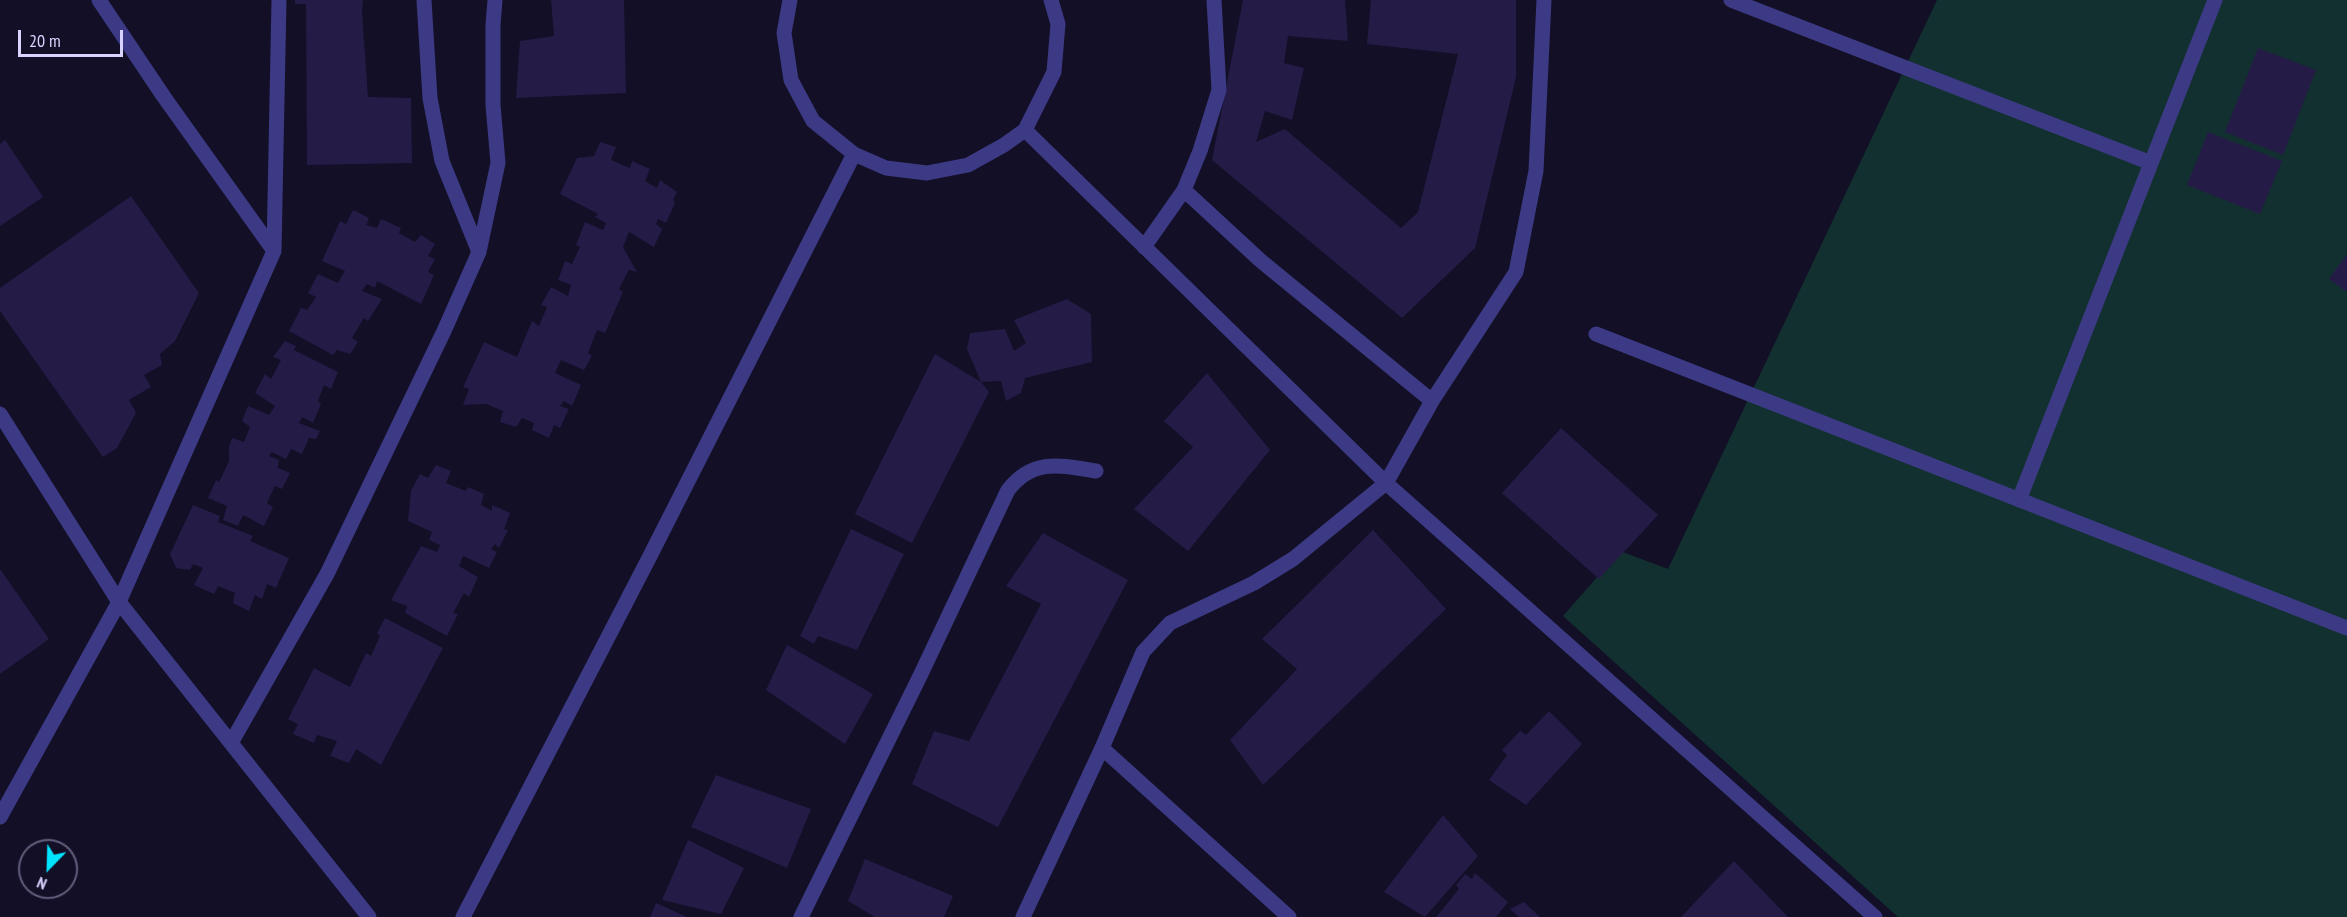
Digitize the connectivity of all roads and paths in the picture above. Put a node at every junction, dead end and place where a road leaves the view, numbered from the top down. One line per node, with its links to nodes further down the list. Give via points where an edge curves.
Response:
1 (99, 0): 16 (street)
2 (279, 0): 16 (street)
3 (424, 0): 17 (street, via 430,99 442,162)
4 (495, 0): 17 (street, via 493,105 498,163)
5 (790, 0): 12 (street, via 783,33 791,80 813,121)
6 (1051, 0): 11 (street, via 1058,24 1054,72)
7 (1214, 0): 14 (street, via 1219,90)
8 (1544, 0): 19 (street, via 1536,171 1516,272)
9 (1731, 0): 13 (street)
10 (2215, 0): 13 (street)
11 (1025, 130): 12 (street, via 968,165 927,173 886,168); 15 (street)
12 (854, 154): 30 (street)
13 (2151, 163): 23 (street)
14 (1184, 190): 15 (street); 19 (street, via 1261,261)
15 (1144, 247): 22 (street)
16 (274, 251): 24 (street)
17 (478, 252): 26 (street, via 327,574)
18 (1596, 334): 23 (street)
19 (1432, 401): 22 (street)
20 (0, 414): 24 (street)
21 (1096, 471): 31 (street, via 1057,465 1033,469 1023,473 1008,490)
22 (1386, 483): 27 (street, via 1293,559 1254,583 1170,623 1143,652); 34 (street)
23 (2019, 500): 25 (street)
24 (119, 602): 26 (street); 28 (street)
25 (2347, 628)
26 (231, 743): 29 (street)
27 (1102, 748): 32 (street); 33 (street)
28 (0, 817)
29 (369, 917)
30 (463, 917)
31 (801, 917)
32 (1023, 917)
33 (1289, 917)
34 (1875, 917)

